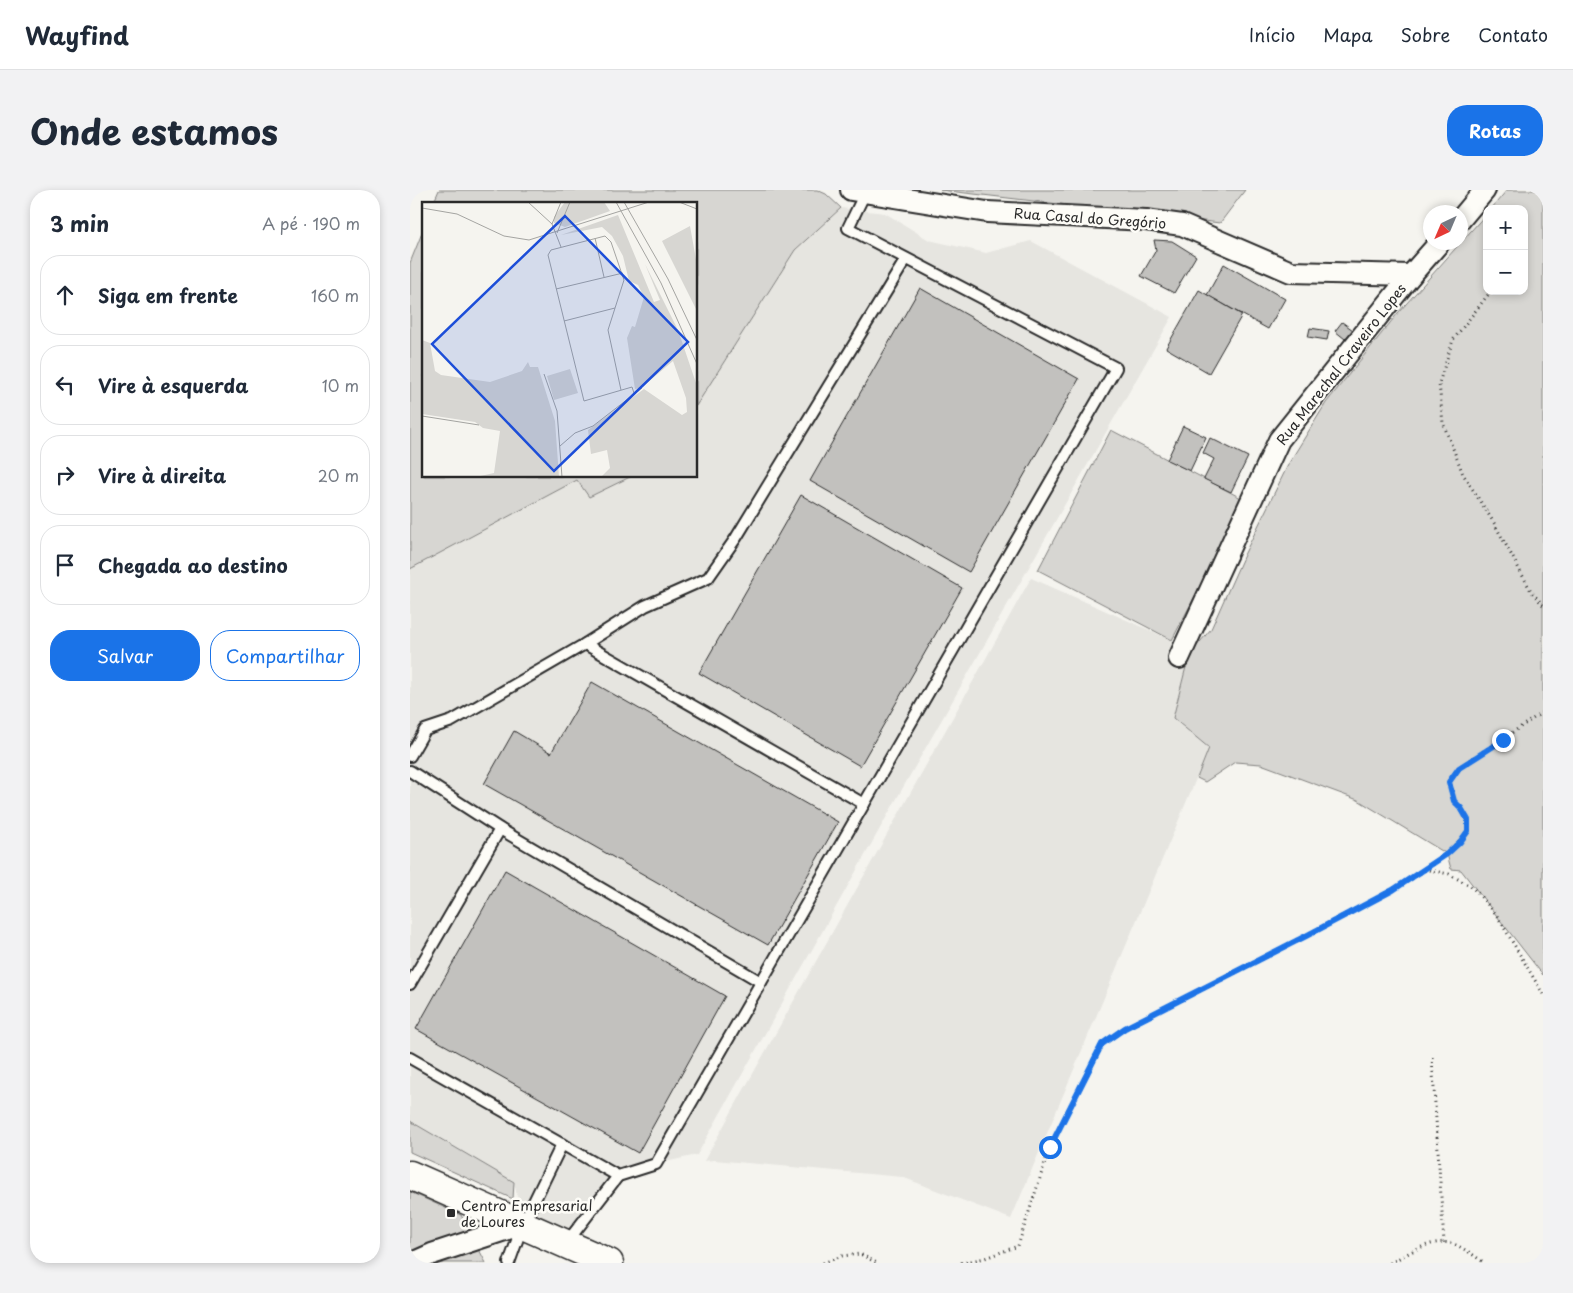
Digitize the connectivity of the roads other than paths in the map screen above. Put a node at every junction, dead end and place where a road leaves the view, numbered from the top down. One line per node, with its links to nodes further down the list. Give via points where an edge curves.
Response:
1 (1485, 190): 3 (street)
2 (858, 191): 5 (lane, via 848,228); 6 (street, Rua Casal do Gregório, via 987,212 1146,220 1182,225 1290,272)
3 (1468, 210)
4 (1433, 250): 6 (street, Rua Marechal Craveiro Lopes)
5 (906, 259): 7 (lane, via 736,538 708,578 645,606); 11 (lane, via 1116,368)
6 (1410, 275): 8 (street, Rua Marechal Craveiro Lopes, via 1279,440)
7 (585, 644): 9 (lane, via 452,721 426,730); 11 (lane)
8 (1179, 658)
9 (410, 756)
10 (410, 771): 12 (lane)
11 (864, 804): 13 (lane)
12 (500, 829): 13 (lane); 14 (lane)
13 (761, 982): 18 (lane, via 656,1164)
14 (410, 984)
15 (410, 1058): 16 (lane)
16 (562, 1144): 18 (lane); 19 (lane)
17 (410, 1175): 19 (street)
18 (618, 1176): 20 (lane)
19 (523, 1224): 20 (street); 21 (street); 22 (lane)
20 (566, 1244): 23 (street)
21 (412, 1263)
22 (509, 1263)
23 (609, 1263)

